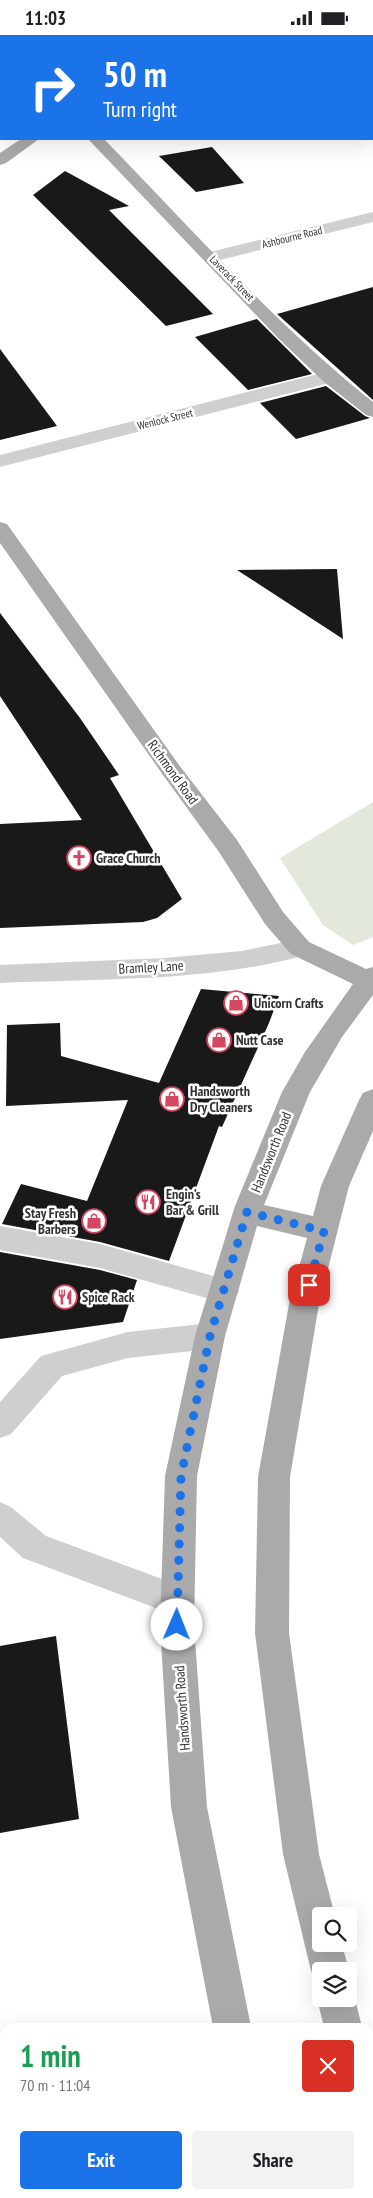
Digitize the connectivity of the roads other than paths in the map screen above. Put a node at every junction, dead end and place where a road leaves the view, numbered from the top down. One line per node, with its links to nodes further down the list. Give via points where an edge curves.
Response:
1 (30, 140): 3 (main road)
2 (97, 140): 5 (main road, Laverack Street)
3 (0, 160)
4 (373, 217): 5 (street, Ashbourne Road)
5 (212, 257): 6 (main road, Laverack Street, via 284,334)
6 (330, 377): 7 (main road, Laverack Street); 8 (street, Wenlock Street)
7 (373, 411)
8 (0, 461)
9 (0, 528): 10 (main road, Richmond Road, via 228,846 274,918)
10 (300, 948): 11 (street, Bramley Lane, via 242,960 164,967); 12 (main road, Richmond Road)
11 (0, 974)
12 (371, 980): 14 (main road, Handsworth Road, via 323,1044 296,1092)
13 (373, 1100): 15 (main road, via 334,1186)
14 (247, 1212): 15 (main road); 17 (main road, Handsworth Road)
15 (324, 1231): 22 (main road, via 304,1304 274,1477 272,1633 301,1854)
16 (0, 1238): 17 (street, via 100,1256)
17 (224, 1291): 18 (main road, Handsworth Road)
18 (210, 1336): 19 (street, via 128,1345 52,1365); 21 (main road, Handsworth Road, via 181,1476)
19 (0, 1424)
20 (0, 1517): 21 (street, via 35,1547)
21 (177, 1600): 24 (main road, Handsworth Road, via 189,1807)
22 (314, 1907)
23 (338, 2007): 25 (main road)
24 (231, 2023)
25 (342, 2023)

